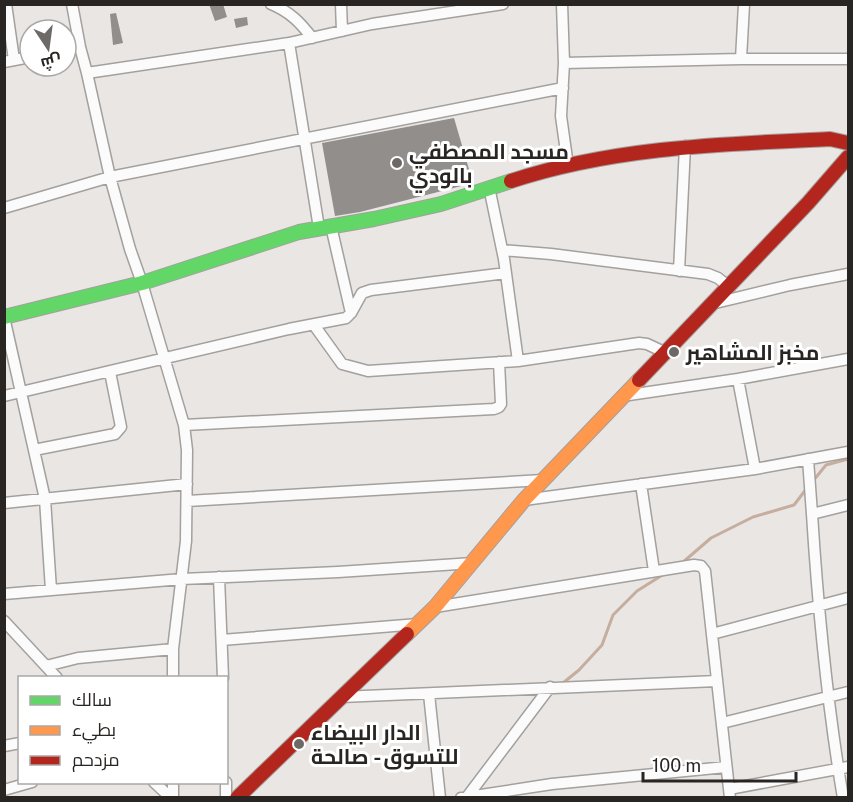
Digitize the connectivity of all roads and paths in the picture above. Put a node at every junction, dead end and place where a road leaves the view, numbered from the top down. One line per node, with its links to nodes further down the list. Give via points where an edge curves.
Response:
1 (6, 4): 14 (street)
2 (72, 4): 11 (street)
3 (271, 4): 9 (street, via 291,14)
4 (341, 4): 8 (street)
5 (503, 4): 8 (street)
6 (562, 4): 15 (street)
7 (744, 4): 12 (street)
8 (342, 31): 9 (street)
9 (312, 38): 10 (street)
10 (290, 43): 16 (street); 18 (street)
11 (80, 47): 16 (street)
12 (741, 59): 13 (street); 15 (street)
13 (849, 59)
14 (9, 61)
15 (564, 63): 17 (street)
16 (87, 73): 23 (street)
17 (563, 88): 18 (street); 22 (street, via 561,116)
18 (305, 139): 23 (street); 26 (street)
19 (849, 143): 20 (street, via 830,139)
20 (685, 146): 22 (street); 28 (street)
21 (849, 157): 32 (street)
22 (568, 166): 24 (street)
23 (110, 177): 25 (street); 31 (street)
24 (489, 187): 26 (street, via 441,204); 27 (street)
25 (4, 208)
26 (325, 227): 31 (street, via 298,232); 34 (street)
27 (502, 250): 28 (street); 29 (street)
28 (679, 271): 32 (street, via 708,274)
29 (506, 273): 34 (street, via 371,290 362,293); 40 (street)
30 (849, 274): 33 (street)
31 (142, 283): 35 (street); 38 (street)
32 (728, 286): 33 (street)
33 (710, 304): 37 (street)
34 (351, 313): 36 (street, via 346,318)
35 (5, 319): 44 (street)
36 (314, 325): 38 (street); 41 (street, via 336,358 347,367 368,371)
37 (664, 352): 40 (street, via 639,343); 46 (street)
38 (165, 359): 42 (street); 47 (street)
39 (849, 359): 43 (street)
40 (518, 360): 41 (street)
41 (499, 362): 47 (street, via 501,404 494,409)
42 (110, 372): 44 (street); 48 (street, via 119,431)
43 (738, 379): 46 (street); 51 (street)
44 (21, 393): 45 (street); 48 (street)
45 (4, 396)
46 (622, 396): 52 (street)
47 (184, 425): 53 (street)
48 (34, 450): 55 (street)
49 (849, 452): 50 (street)
50 (808, 459): 51 (street); 60 (street)
51 (755, 469): 54 (street)
52 (543, 480): 56 (street); 57 (street)
53 (187, 484): 55 (street); 57 (street)
54 (641, 484): 56 (street); 62 (street)
55 (45, 499): 58 (street); 65 (street)
56 (524, 500): 61 (street)
57 (187, 501): 64 (street)
58 (4, 503)
59 (849, 505): 60 (street)
60 (812, 514): 68 (street)
61 (473, 563): 63 (street); 69 (street)
62 (654, 571): 69 (street); 72 (street, via 701,566 705,571)
63 (219, 578): 64 (street); 73 (street)
64 (182, 579): 65 (street); 74 (street)
65 (51, 590): 66 (street)
66 (4, 594)
67 (849, 598): 68 (street)
68 (818, 606): 72 (street); 84 (street)
69 (435, 607): 71 (street)
70 (4, 621): 75 (street)
71 (418, 624): 73 (street); 83 (street)
72 (712, 634): 79 (street)
73 (222, 640): 78 (street)
74 (173, 649): 75 (street, via 78,658); 77 (street)
75 (46, 666): 76 (street)
76 (55, 676)
77 (173, 676)
78 (223, 676)
79 (717, 681): 80 (street); 85 (street)
80 (550, 687): 82 (street); 92 (street)
81 (849, 692): 84 (street)
82 (429, 694): 83 (street); 95 (street)
83 (341, 697): 94 (street)
84 (827, 697): 85 (street); 87 (street)
85 (722, 723): 86 (street)
86 (726, 767): 91 (street); 92 (street)
87 (844, 768): 91 (street); 96 (street)
88 (28, 784): 90 (street)
89 (155, 784): 93 (street)
90 (4, 790)
91 (729, 793)
92 (464, 797)
93 (172, 798)
94 (237, 798)
95 (440, 798)
96 (843, 798)

